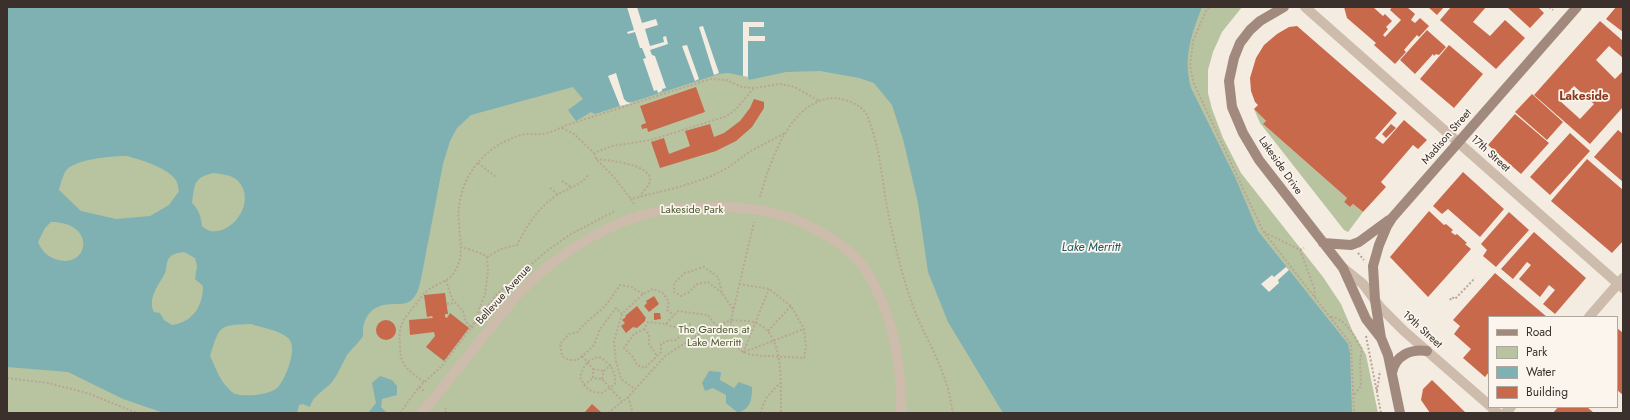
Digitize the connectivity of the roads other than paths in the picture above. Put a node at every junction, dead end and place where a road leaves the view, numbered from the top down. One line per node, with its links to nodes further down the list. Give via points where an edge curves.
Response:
1 (1284, 7): 6 (street, Lakeside Drive, via 1260,20 1240,43 1229,81 1230,94 1237,120 1259,160)
2 (1305, 7): 4 (street, 17th Street)
3 (1577, 7): 4 (street, Madison Street)
4 (1459, 142): 5 (street, Madison Street); 8 (street, 17th Street)
5 (1392, 218): 6 (street, via 1351,245); 9 (street, Madison Street, via 1378,245 1373,266)
6 (1322, 243): 7 (street, Lakeside Drive)
7 (1343, 268): 9 (street, 19th Street, via 1363,284); 11 (street, Lakeside Drive, via 1366,319)
8 (1621, 283): 10 (street)
9 (1375, 300): 11 (street, Lakeside Drive); 12 (street, 19th Street)
10 (1590, 316)
11 (1381, 338): 13 (street, Lakeside Drive)
12 (1427, 351): 13 (street, via 1415,350 1404,355 1393,367); 14 (street, 19th Street)
13 (1392, 373): 17 (street, Lakeside Drive)
14 (1488, 404)
15 (422, 413): 16 (street, Bellevue Avenue, via 516,296 532,279 575,247 604,230 644,214 729,207 757,209 804,222 844,247 862,266 888,316 898,361)
16 (901, 413)
17 (1400, 413)

